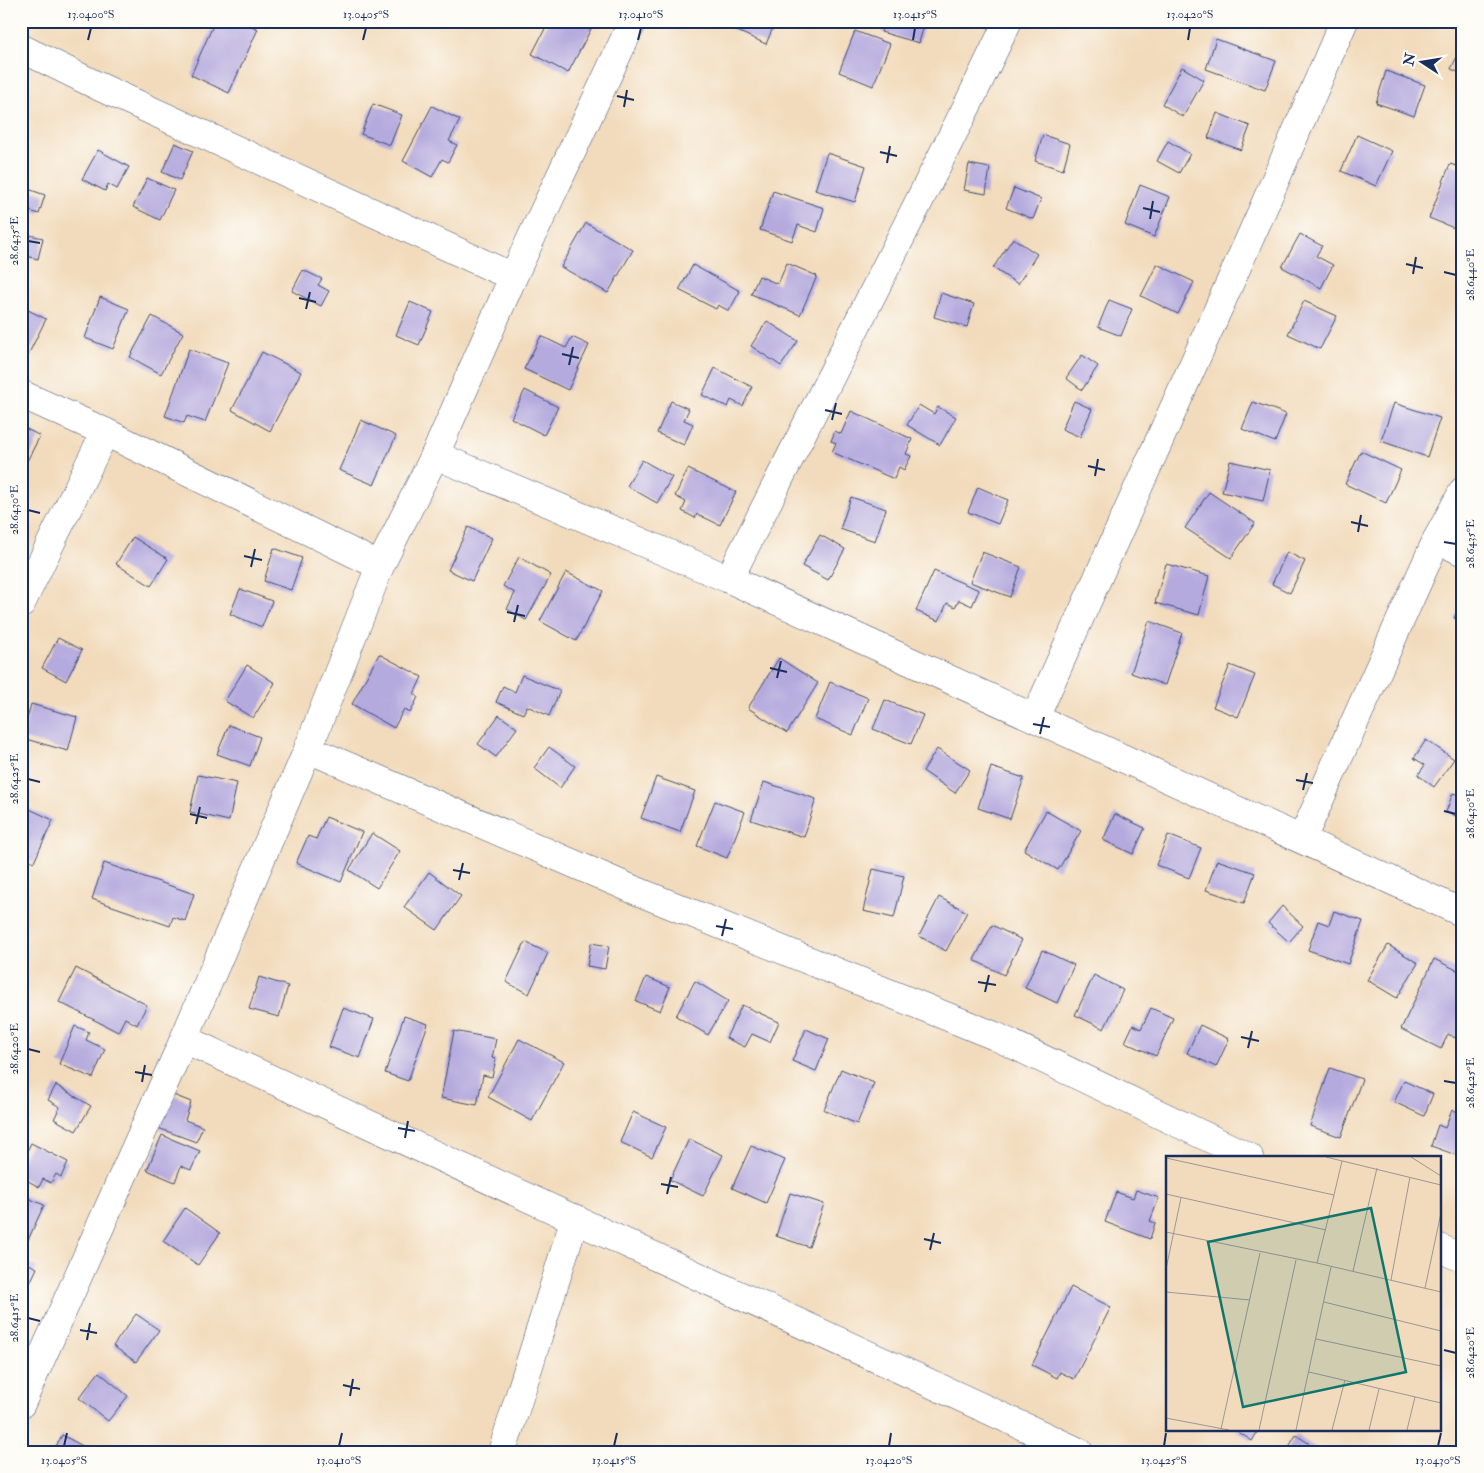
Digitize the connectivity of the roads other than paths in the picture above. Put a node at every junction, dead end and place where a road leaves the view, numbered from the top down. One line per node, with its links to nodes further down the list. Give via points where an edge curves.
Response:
1 (633, 21): 5 (street)
2 (1008, 21): 13 (street)
3 (1344, 21): 15 (street)
4 (21, 48): 5 (street)
5 (514, 276): 8 (street)
6 (21, 394): 7 (street)
7 (105, 432): 12 (street); 14 (street)
8 (435, 455): 12 (street); 13 (street)
9 (1463, 491): 10 (street)
10 (1437, 539): 11 (street); 17 (street)
11 (1463, 552)
12 (380, 566): 16 (street)
13 (729, 579): 15 (street)
14 (21, 604)
15 (1035, 718): 17 (street)
16 (308, 749): 19 (street); 20 (street, via 632,889 995,1036)
17 (1302, 839): 18 (street)
18 (1463, 913)
19 (184, 1039): 21 (street); 24 (street)
20 (1247, 1156)
21 (575, 1218): 25 (street); 26 (street)
22 (1442, 1249): 23 (street)
23 (1463, 1259)
24 (21, 1404)
25 (502, 1452)
26 (1079, 1452)

